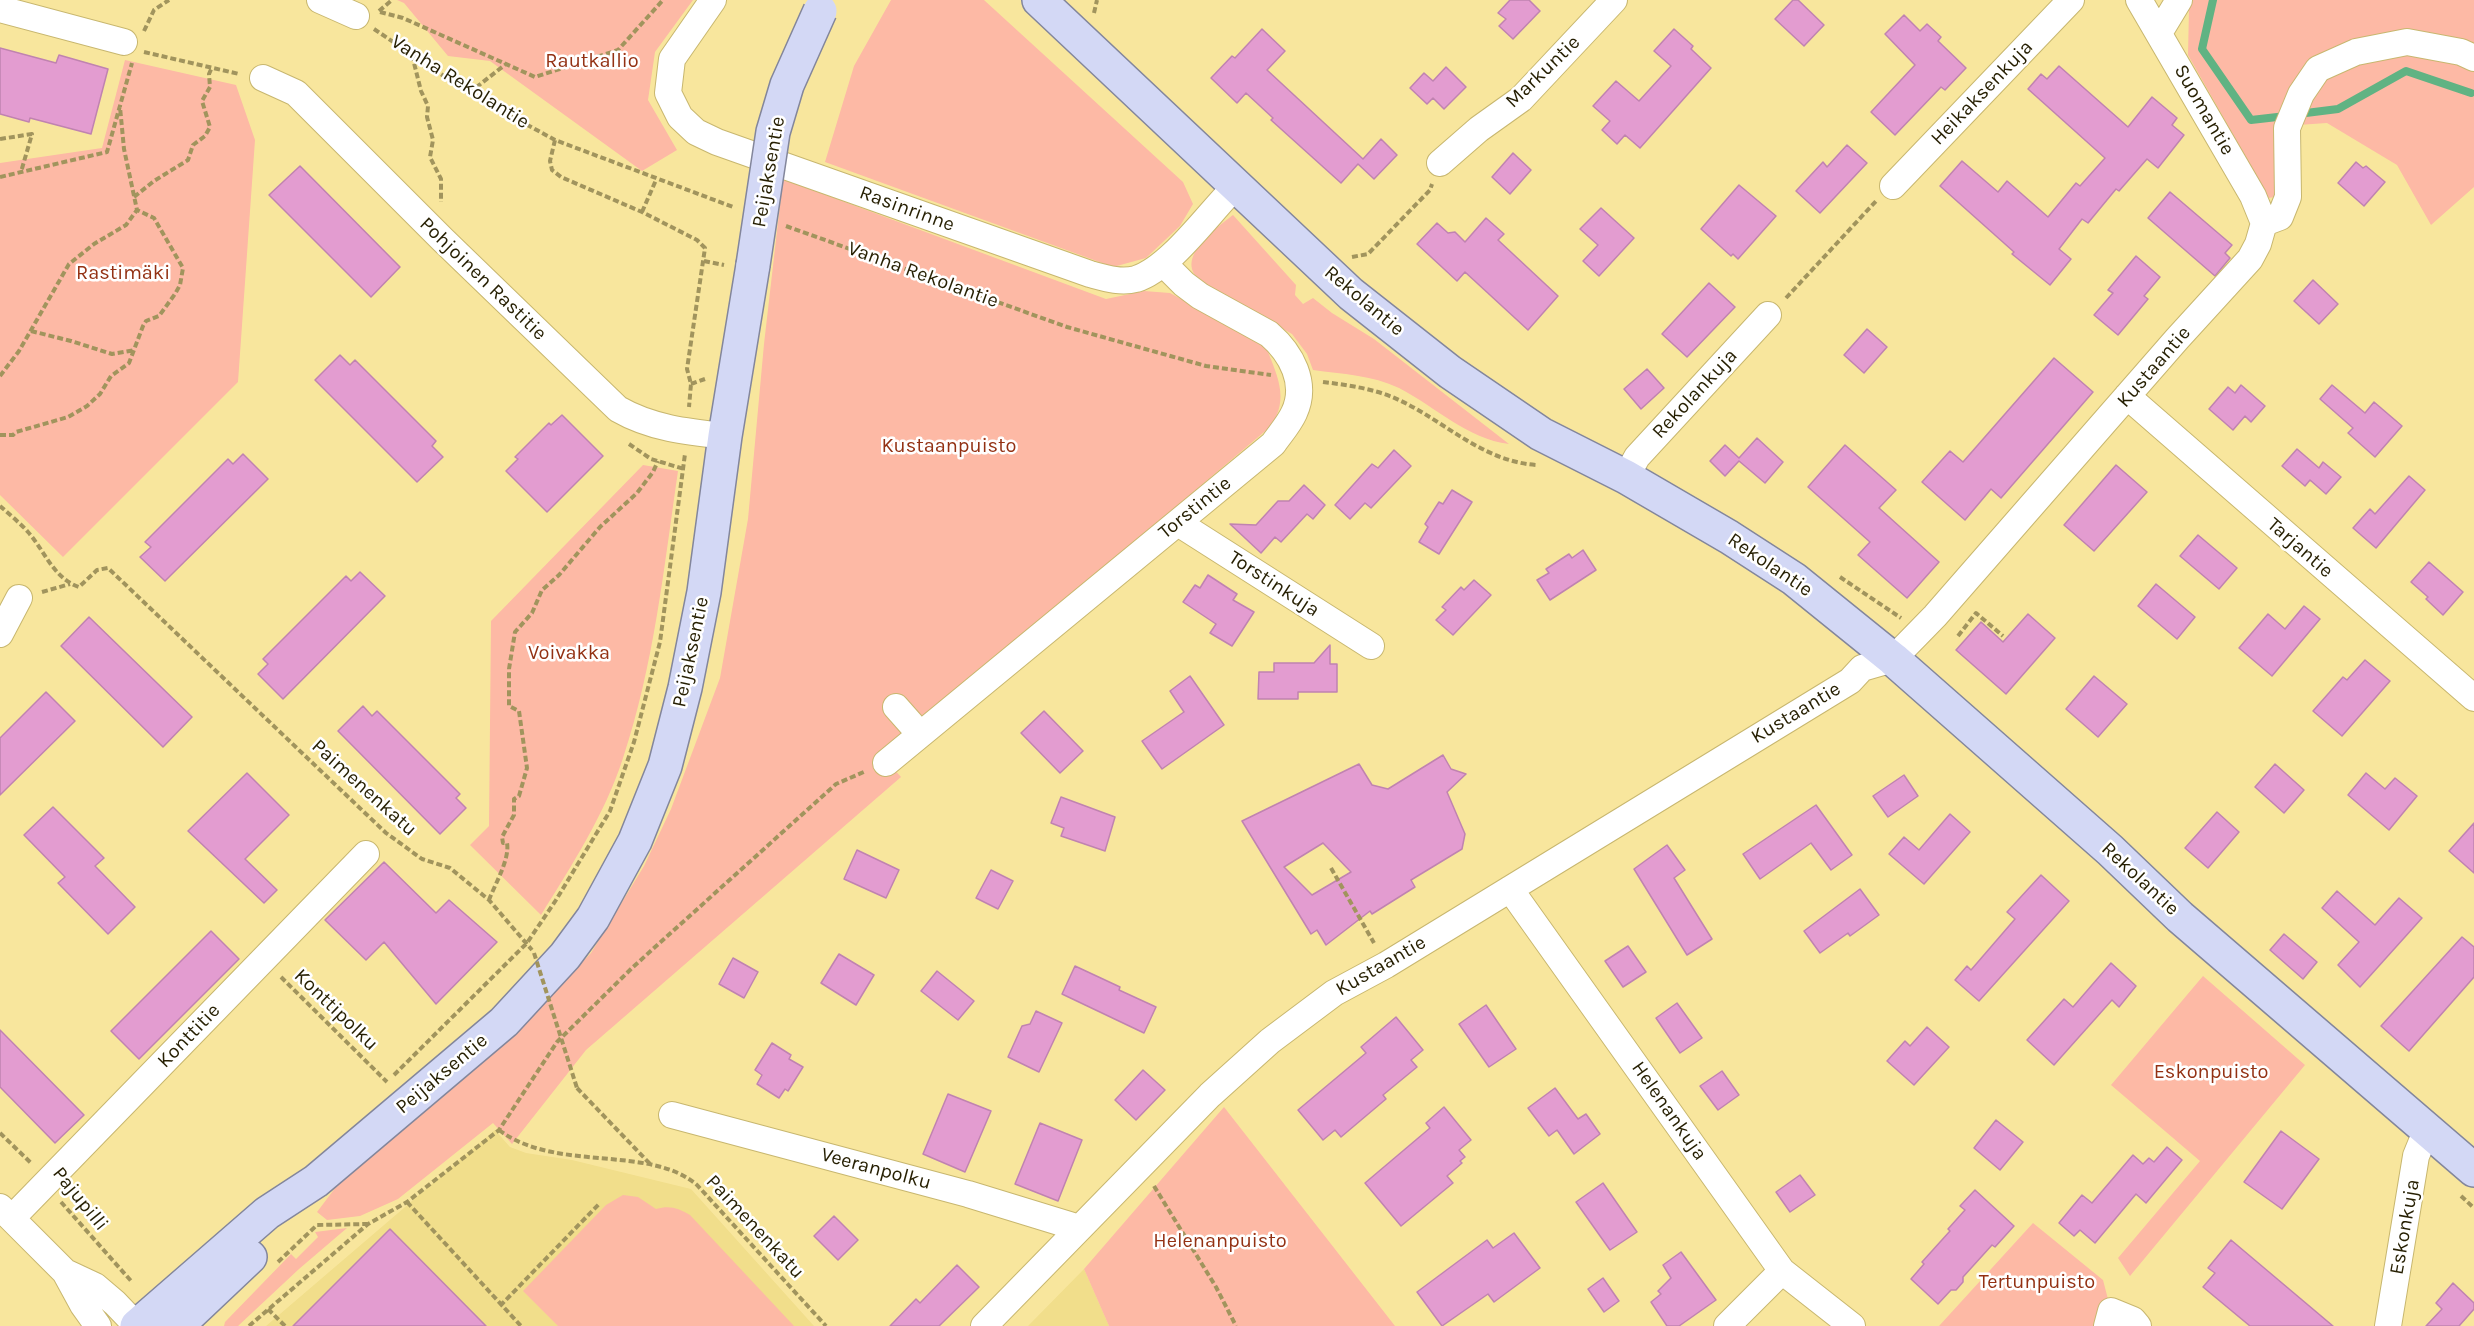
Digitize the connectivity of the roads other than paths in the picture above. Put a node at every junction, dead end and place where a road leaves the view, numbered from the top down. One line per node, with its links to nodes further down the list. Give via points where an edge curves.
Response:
1 (320, 0): 10 (street)
2 (713, 0): 19 (street, Rasinrinne, via 672,59 668,93 680,117 696,132 1090,274 1112,280 1136,279)
3 (1039, 0): 16 (main road, Rekolantie)
4 (1614, 0): 15 (street, Markuntie, via 1521,99)
5 (2071, 0): 17 (street, Heikaksenkuja)
6 (2139, 0): 11 (street, Suomantie)
7 (2179, 0): 11 (street)
8 (823, 6): 22 (main road, Peijaksentie, bridge, via 787,85 740,266)
9 (0, 9): 12 (street)
10 (356, 16)
11 (2159, 33): 18 (street, Suomantie, via 2253,196)
12 (134, 48)
13 (2474, 57): 18 (street, Kustaantie, via 2407,42 2356,52 2318,69 2301,94 2287,128 2288,197 2280,217)
14 (263, 78): 22 (street, Pohjoinen Rastitie, via 296,93 618,409 635,419 686,432)
15 (1440, 163)
16 (1237, 185): 19 (street, Rasinrinne); 23 (main road, Rekolantie, via 1351,294 1450,372 1541,434)
17 (1893, 186)
18 (2264, 223): 21 (street, Kustaantie, via 2250,259)
19 (1164, 264): 24 (street, Torstintie, via 1200,296 1269,334 1289,353 1298,379 1299,397 1294,413 1274,444)
20 (1768, 315): 23 (street, Rekolankuja, via 1637,457)
21 (2127, 396): 28 (street, Kustaantie); 29 (street, Tarjantie)
22 (725, 436): 37 (main road, Peijaksentie, via 704,592 665,766 635,841 593,918 565,956 504,1022)
23 (1626, 477): 28 (main road, Rekolantie, via 1794,579)
24 (1178, 523): 27 (street, Torstinkuja); 31 (street, Torstintie)
25 (20, 598): 26 (street)
26 (0, 634)
27 (1371, 646)
28 (1893, 659): 34 (street, Kustaantie, via 1862,668 1850,681); 36 (main road, Rekolantie, via 2110,850 2187,924)
29 (2474, 698)
30 (896, 707): 31 (street)
31 (919, 733): 32 (street, Torstintie)
32 (886, 763)
33 (366, 854): 39 (street, Konttitie, via 48,1181)
34 (1510, 889): 40 (street, Kustaantie, via 1334,993 1270,1041 1210,1095); 41 (street, Helenankuja)
35 (672, 1115): 40 (street, Veeranpolku, via 968,1194)
36 (2427, 1129): 38 (main road, Rekolantie); 51 (street, Eskonkuja, via 2416,1156)
37 (316, 1181): 45 (main road, Peijaksentie, via 267,1214); 46 (main road, Peijaksentie, via 281,1227)
38 (2466, 1181)
39 (6, 1213): 42 (street)
40 (1079, 1228): 43 (street, Kustaantie)
41 (1782, 1271): 47 (street); 48 (street, Helenankuja)
42 (65, 1272): 44 (street); 45 (street, via 95,1286)
43 (997, 1321)
44 (98, 1326)
45 (137, 1326)
46 (177, 1326)
47 (1727, 1326)
48 (1852, 1326)
49 (2107, 1326): 50 (street, via 2111,1311)
50 (2138, 1326)
51 (2388, 1326)

